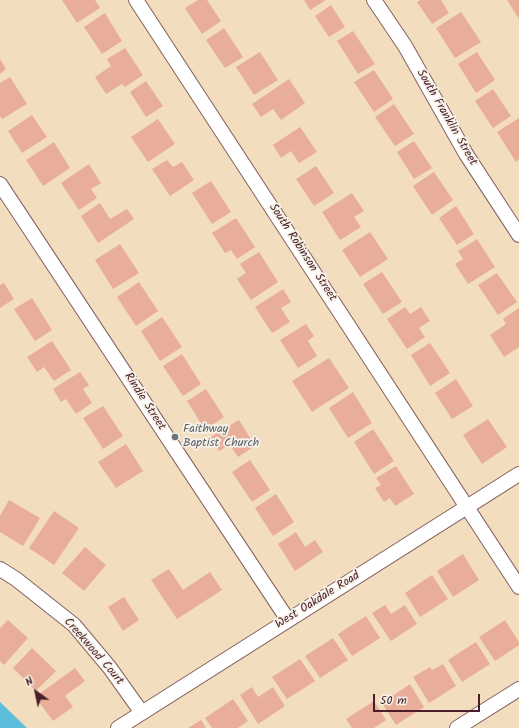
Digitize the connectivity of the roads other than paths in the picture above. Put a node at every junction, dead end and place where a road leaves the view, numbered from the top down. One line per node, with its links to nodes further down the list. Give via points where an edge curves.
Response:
1 (136, 0): 6 (street, South Robinson Street)
2 (374, 0): 4 (street, South Franklin Street, via 404,46 466,154)
3 (0, 184): 9 (street, Rindie Street)
4 (519, 235)
5 (519, 474): 6 (street, West Oakdale Road)
6 (468, 506): 8 (street, South Robinson Street); 9 (street, West Oakdale Road)
7 (0, 569): 11 (street, Creekwood Court, via 74,625 110,668)
8 (519, 587)
9 (288, 620): 11 (street, West Oakdale Road)
10 (519, 689): 13 (street)
11 (142, 713): 12 (street, West Oakdale Road)
12 (127, 726)
13 (457, 728)

